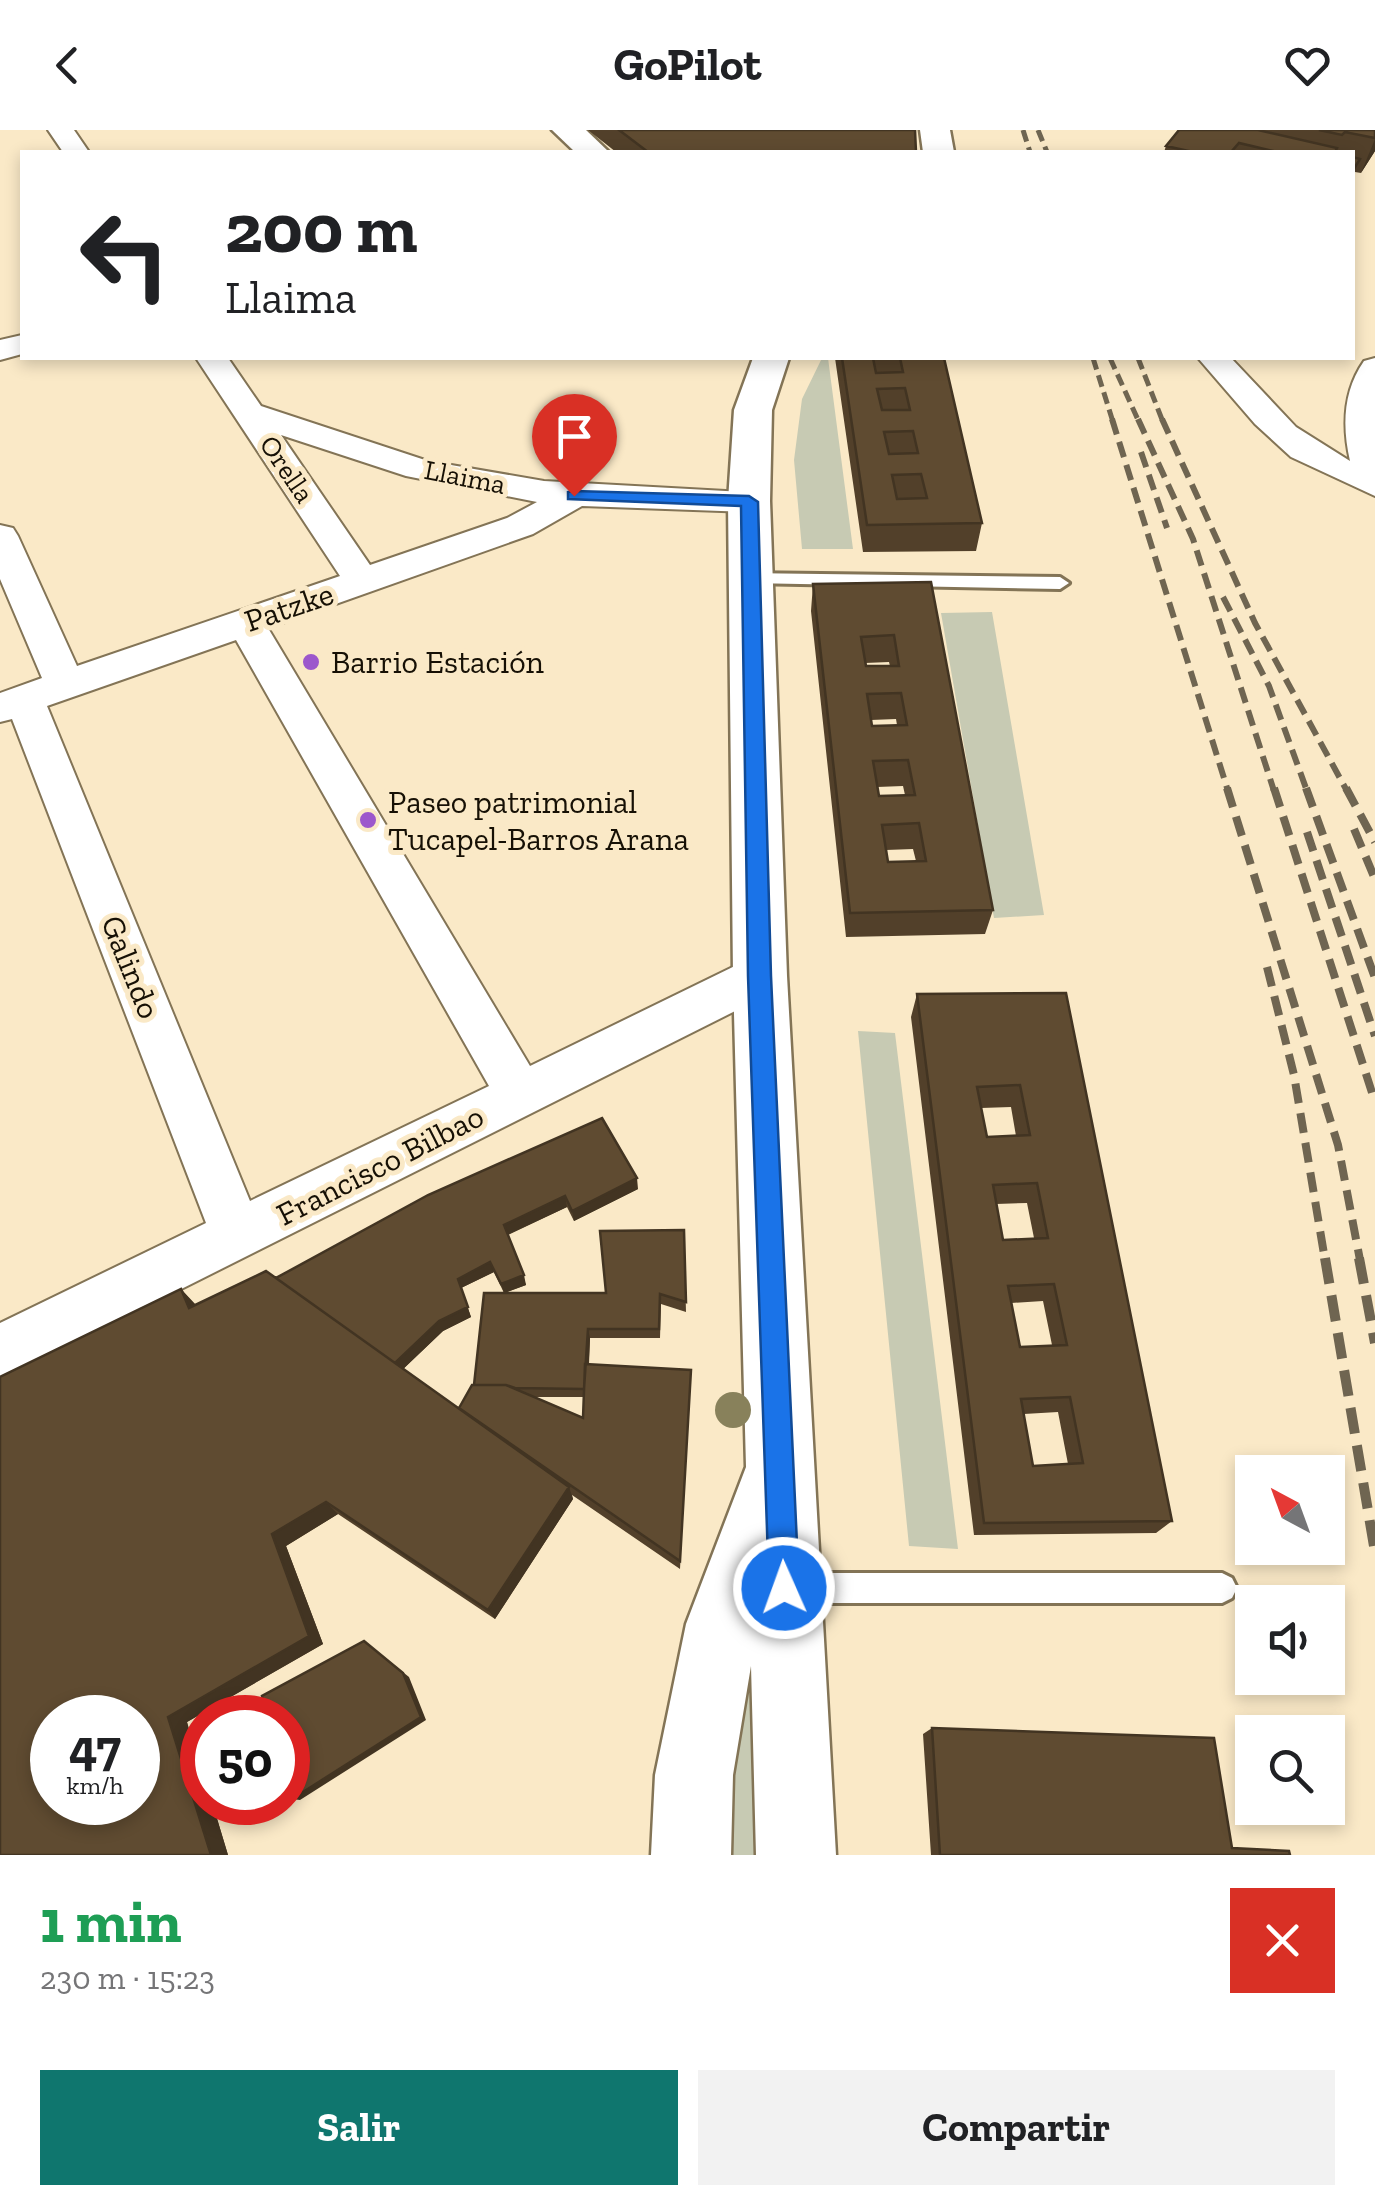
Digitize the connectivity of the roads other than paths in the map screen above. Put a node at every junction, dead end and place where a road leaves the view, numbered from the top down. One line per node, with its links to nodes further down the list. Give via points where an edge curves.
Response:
1 (567, 130): 2 (main road)
2 (591, 150)
3 (213, 360): 7 (street, Orella)
4 (770, 360): 10 (main road, via 752,408)
5 (1216, 360): 8 (street, via 1292,443 1326,467)
6 (1375, 368): 8 (street, via 1360,412)
7 (250, 414): 9 (street, Llaima, via 390,461); 13 (street, Orella)
8 (1374, 481)
9 (574, 496): 10 (street, Llaima); 13 (street, Patzke, via 520,526)
10 (749, 502): 12 (main road)
11 (0, 536): 16 (street, Galindo)
12 (751, 579): 14 (lane); 17 (main road)
13 (362, 581): 15 (street, Patzke)
14 (1060, 583)
15 (245, 622): 16 (street, Patzke); 18 (street)
16 (29, 697): 19 (street, Galindo)
17 (760, 976): 18 (street, Francisco Bilbao); 21 (main road)
18 (520, 1094): 19 (street, Francisco Bilbao)
19 (238, 1236): 20 (street, Francisco Bilbao)
20 (0, 1352)
21 (780, 1464): 22 (main road); 24 (main road, via 722,1624 694,1776)
22 (784, 1588): 23 (lane); 25 (main road)
23 (1222, 1588)
24 (692, 1855)
25 (796, 1855)

